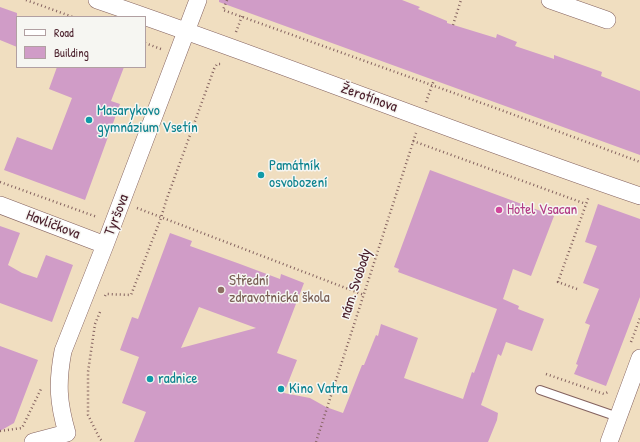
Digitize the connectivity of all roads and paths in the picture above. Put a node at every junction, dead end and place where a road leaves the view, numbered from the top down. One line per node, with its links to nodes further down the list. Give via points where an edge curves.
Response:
1 (26, 0): 7 (path)
2 (97, 0): 8 (street, Žerotínova)
3 (198, 0): 13 (street, Tyršova)
4 (227, 0): 9 (path, via 223,10)
5 (461, 0): 12 (path)
6 (550, 0): 11 (street)
7 (70, 16)
8 (143, 16)
9 (242, 16): 14 (path); 19 (path)
10 (146, 17): 13 (street, Žerotínova)
11 (607, 20)
12 (453, 25)
13 (186, 31): 24 (street, Žerotínova); 27 (street, Tyršova)
14 (235, 36)
15 (146, 43): 16 (path)
16 (167, 51)
17 (224, 63): 31 (path, via 217,64 214,69)
18 (434, 80): 19 (path)
19 (432, 85): 20 (path); 23 (path)
20 (426, 104)
21 (408, 133): 22 (path, nám. Svobody, via 416,134)
22 (413, 141): 28 (path); 34 (path, nám. Svobody)
23 (640, 162)
24 (593, 181): 26 (street, Žerotínova); 28 (path)
25 (0, 182): 30 (path)
26 (640, 196)
27 (122, 202): 31 (path); 32 (street, Tyršova)
28 (586, 204): 33 (path, via 558,282)
29 (0, 206): 32 (street, Havlíčkova)
30 (101, 218)
31 (161, 218): 34 (path); 35 (path, via 132,295 106,294)
32 (106, 245): 43 (street, Tyršova, via 63,351 59,369 61,411)
33 (577, 289)
34 (364, 295): 46 (path, nám. Svobody)
35 (103, 302)
36 (101, 309): 45 (path, via 88,372 88,415)
37 (640, 318): 38 (path)
38 (635, 352): 42 (street)
39 (546, 374): 41 (path, via 604,394)
40 (540, 390): 42 (lane)
41 (610, 391)
42 (618, 416): 47 (street)
43 (73, 438): 44 (street)
44 (33, 442)
45 (103, 442)
46 (316, 442)
47 (609, 442)

